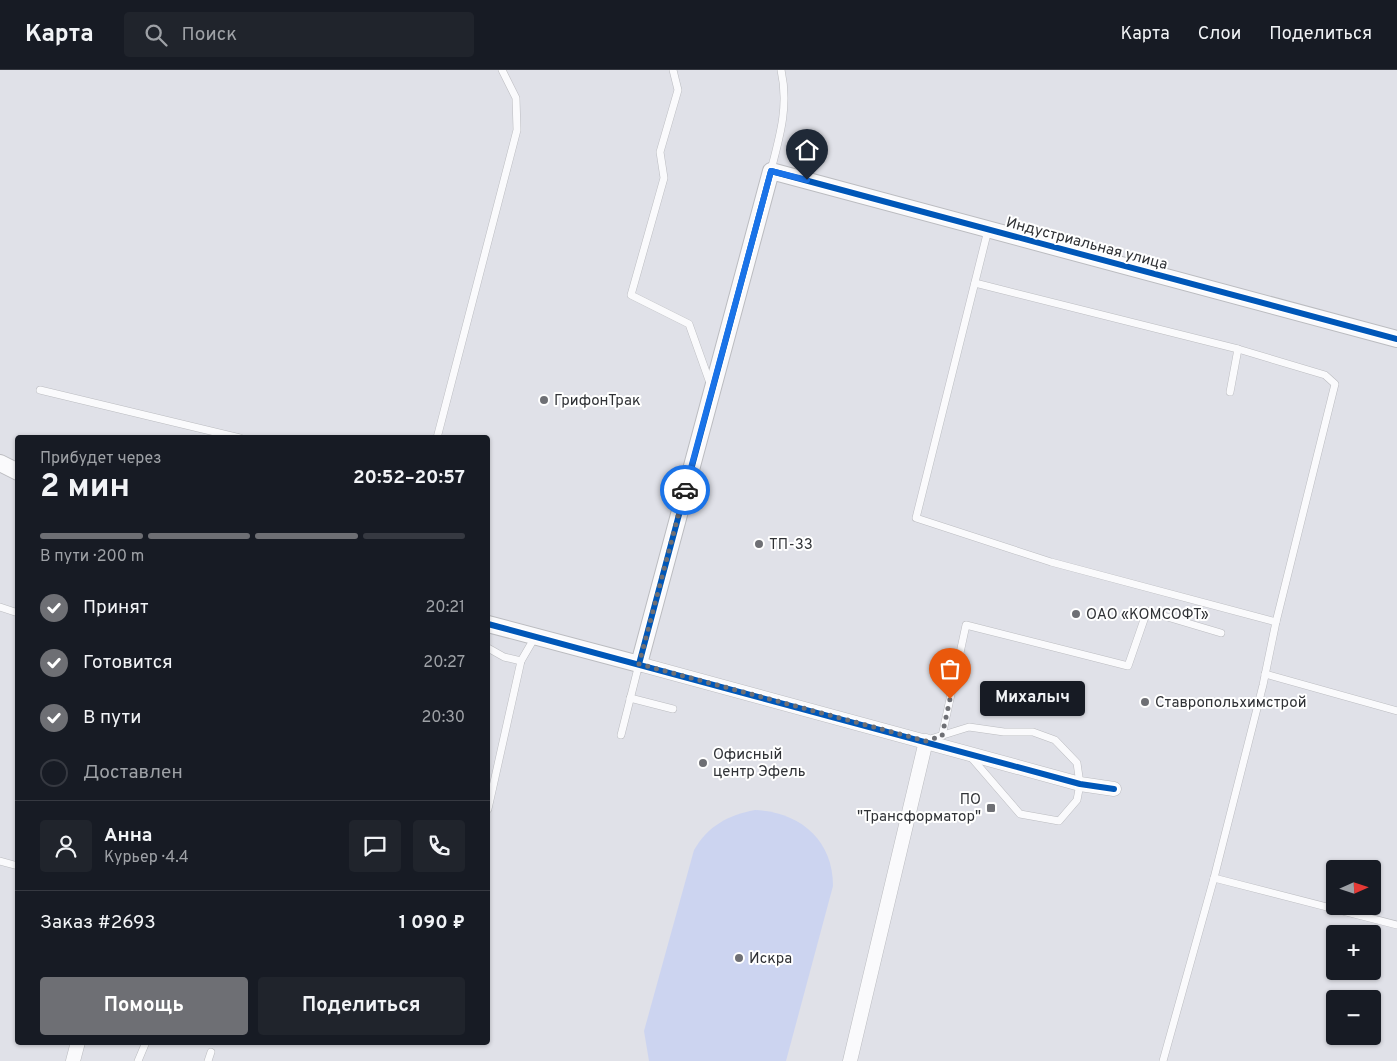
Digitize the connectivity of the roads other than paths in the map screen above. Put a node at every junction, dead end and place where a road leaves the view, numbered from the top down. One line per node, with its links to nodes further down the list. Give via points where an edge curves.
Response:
1 (502, 70): 13 (lane, via 516,98 516,130)
2 (673, 70): 9 (lane, via 678,90 660,152 664,178 631,295 689,324)
3 (781, 70): 4 (lane, via 783,126)
4 (771, 171): 5 (street, Индустриальная улица); 9 (street)
5 (988, 229): 6 (lane); 7 (street, Индустриальная улица)
6 (975, 283): 8 (lane); 18 (lane, via 916,518 1051,562)
7 (1397, 339)
8 (1238, 349): 11 (lane); 18 (lane, via 1325,375 1335,384)
9 (713, 389): 24 (street)
10 (40, 390): 12 (lane)
11 (1230, 392)
12 (228, 435)
13 (438, 435)
14 (0, 463): 15 (street)
15 (15, 470)
16 (0, 607): 17 (lane)
17 (15, 612)
18 (1276, 622): 25 (lane)
19 (490, 625): 21 (street)
20 (1221, 633): 30 (lane, via 1147,612 1128,666 966,626)
21 (535, 636): 23 (lane); 24 (street)
22 (490, 649): 23 (lane)
23 (521, 660): 35 (lane)
24 (639, 664): 26 (lane); 31 (street)
25 (1265, 674): 28 (lane); 38 (lane)
26 (630, 698): 27 (lane); 29 (lane)
27 (673, 710)
28 (1397, 711)
29 (621, 735)
30 (942, 736): 31 (lane); 33 (lane, via 969,727 1033,732 1054,740 1077,763)
31 (926, 741): 32 (street); 46 (street)
32 (967, 752): 33 (street); 33 (lane, via 1020,814 1059,821 1077,800)
33 (1080, 784): 34 (street)
34 (1114, 789)
35 (490, 800)
36 (0, 861): 37 (lane)
37 (15, 865)
38 (1214, 878): 39 (lane); 47 (lane)
39 (1397, 925)
40 (77, 1045): 43 (street)
41 (145, 1045): 44 (lane)
42 (211, 1052): 45 (lane)
43 (73, 1061)
44 (138, 1061)
45 (208, 1061)
46 (850, 1061)
47 (1163, 1061)

